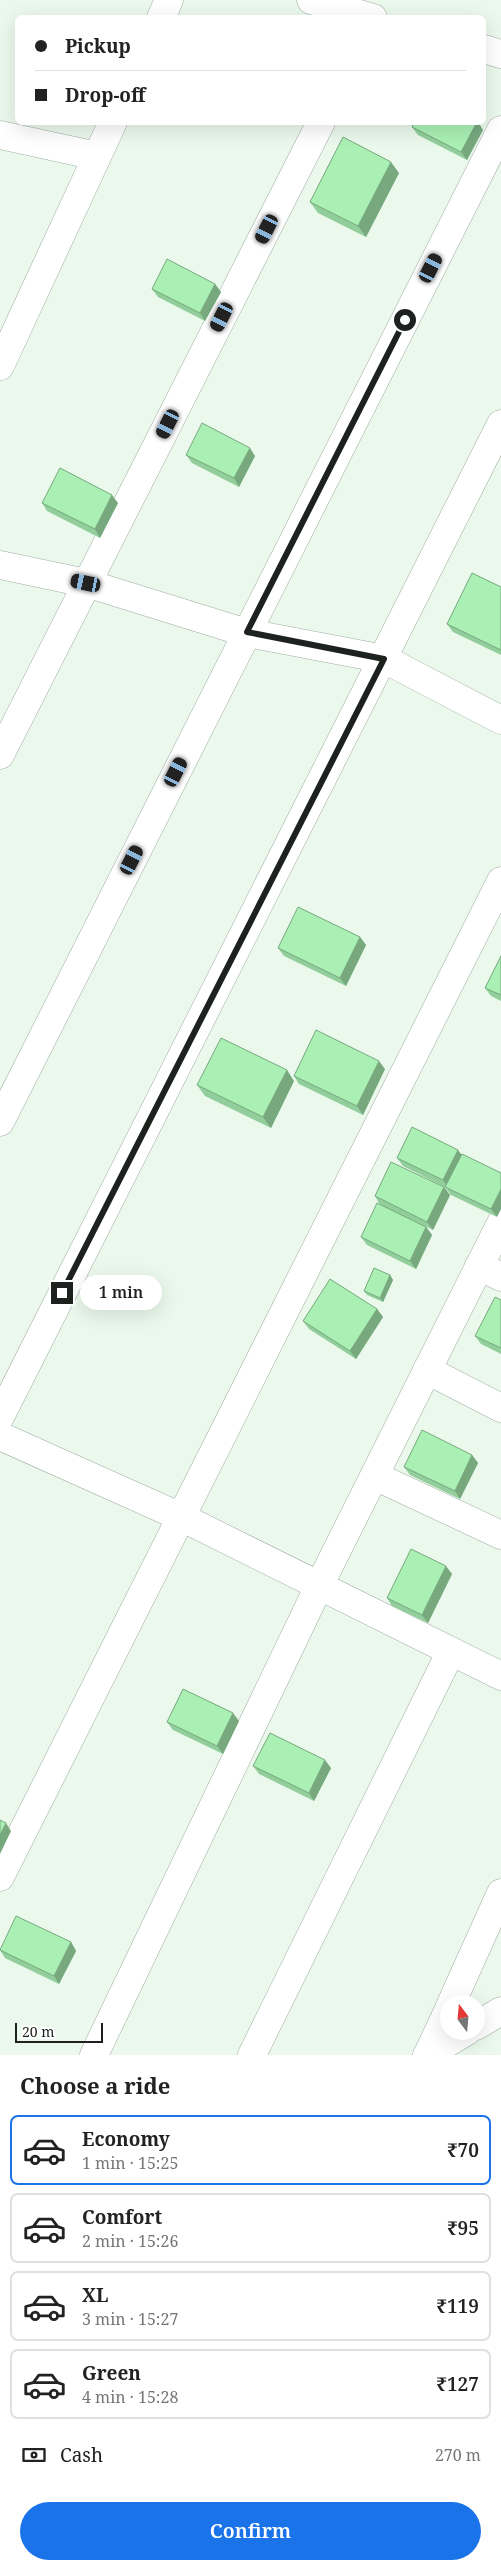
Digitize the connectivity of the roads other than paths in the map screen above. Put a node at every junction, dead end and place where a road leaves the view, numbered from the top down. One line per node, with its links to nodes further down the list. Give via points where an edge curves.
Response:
1 (169, 0): 3 (street)
2 (311, 0): 4 (street)
3 (162, 15)
4 (363, 15)
5 (486, 50): 6 (street)
6 (501, 54)
7 (112, 125): 11 (street)
8 (319, 125): 15 (street)
9 (501, 130): 16 (street)
10 (0, 135): 11 (street)
11 (97, 156): 12 (street)
12 (0, 364)
13 (501, 424): 17 (street)
14 (0, 565): 15 (street)
15 (86, 583): 16 (street); 19 (street)
16 (247, 632): 17 (street); 21 (street)
17 (384, 659): 18 (street); 26 (street)
18 (501, 720)
19 (4, 740)
20 (501, 881): 29 (street)
21 (0, 1122)
22 (501, 1222): 23 (street)
23 (490, 1272): 24 (street)
24 (427, 1370): 25 (street); 28 (street)
25 (501, 1408)
26 (0, 1417)
27 (0, 1436): 29 (street)
28 (375, 1476): 30 (street); 31 (street)
29 (180, 1517): 31 (street); 34 (street)
30 (501, 1535)
31 (320, 1586): 32 (street); 41 (street)
32 (451, 1651): 33 (street); 42 (street)
33 (501, 1676)
34 (0, 1877)
35 (501, 1893): 36 (street)
36 (455, 1995)
37 (501, 2011): 38 (street)
38 (485, 2021)
39 (440, 2027): 43 (street)
40 (452, 2040): 43 (street)
41 (94, 2055)
42 (252, 2055)
43 (427, 2055)

